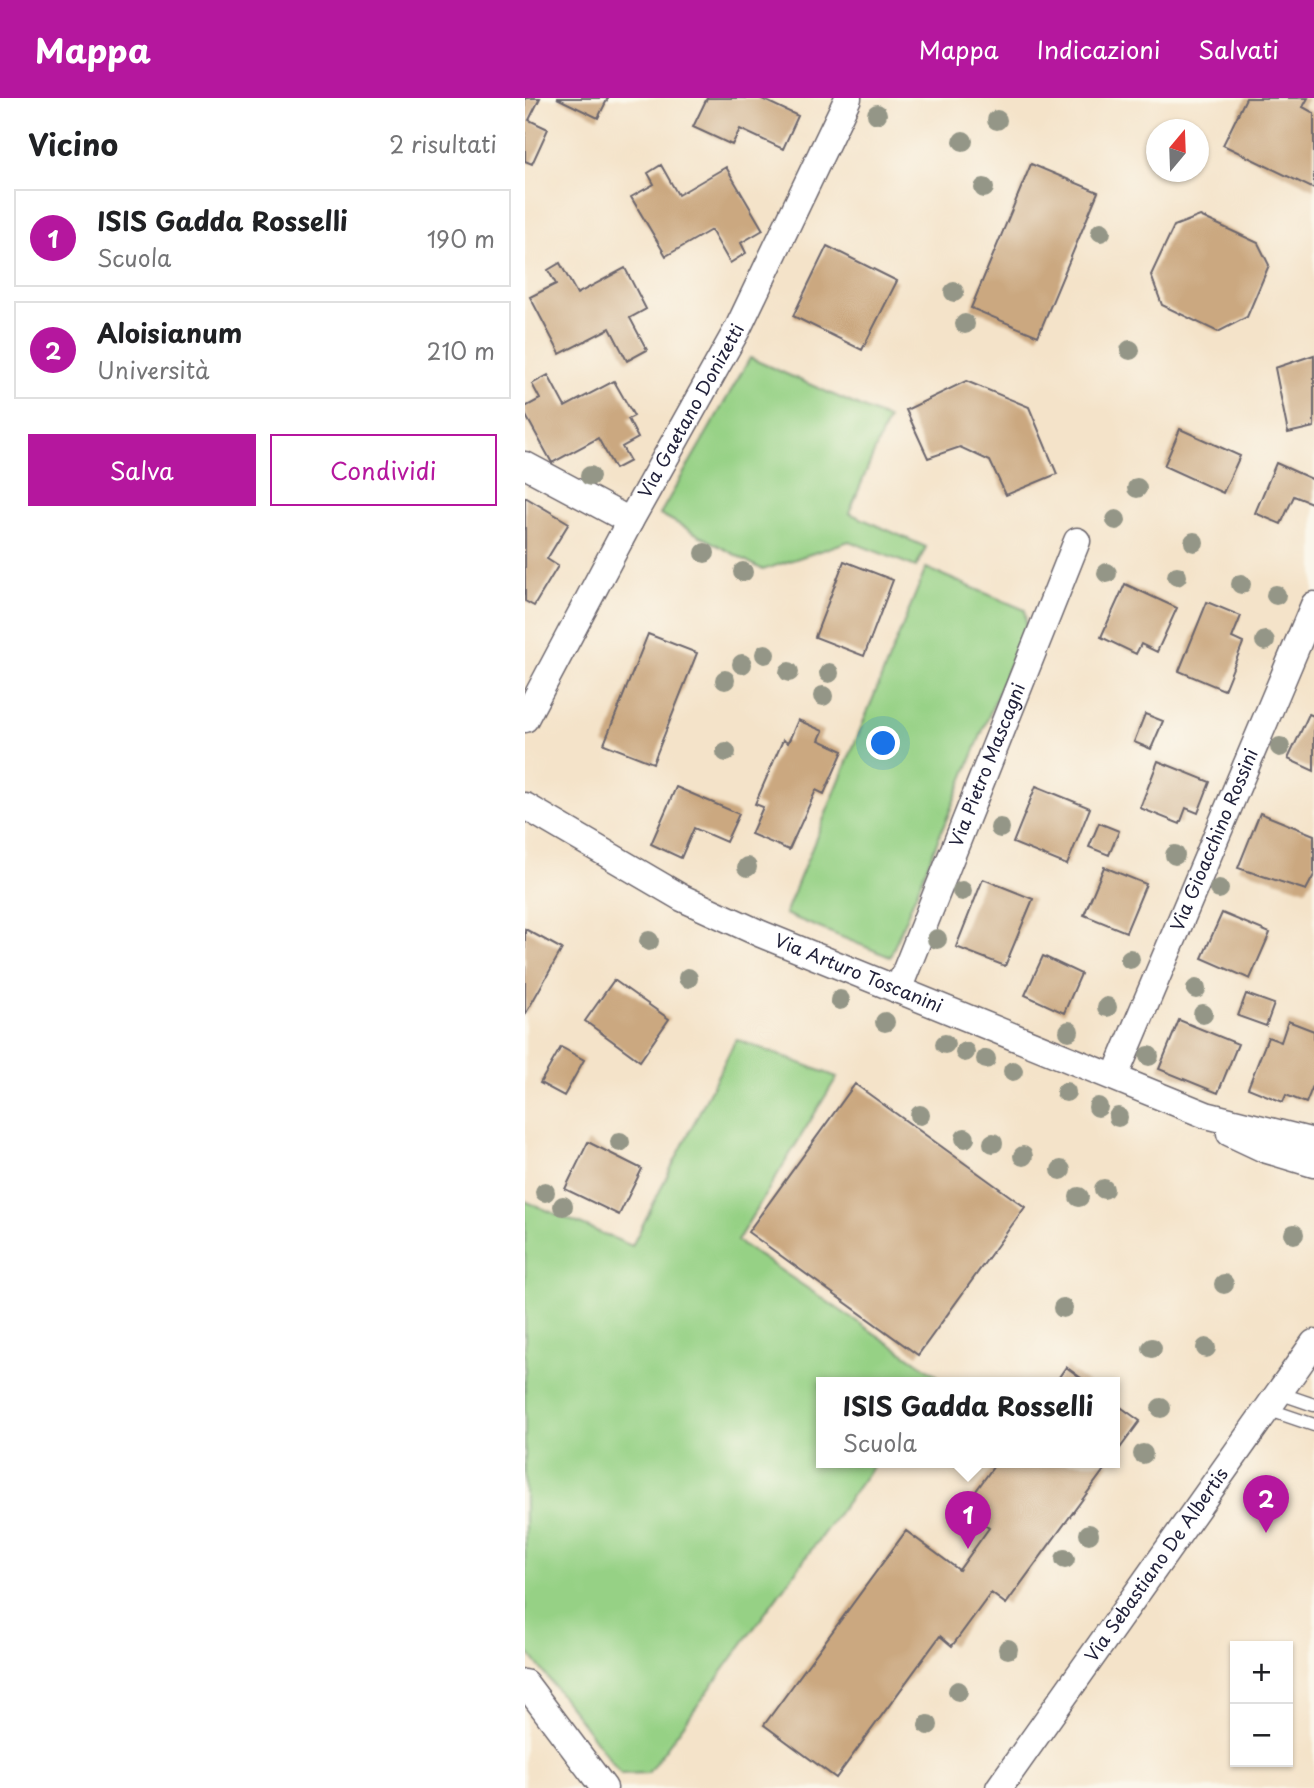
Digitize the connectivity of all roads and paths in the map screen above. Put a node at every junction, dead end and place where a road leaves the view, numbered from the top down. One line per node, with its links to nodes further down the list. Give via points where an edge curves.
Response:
1 (848, 98): 3 (street, Via Gaetano Donizetti, via 738,328)
2 (525, 465): 3 (street)
3 (630, 521): 6 (street, Via Gaetano Donizetti)
4 (1077, 541): 8 (street, Via Pietro Mascagni)
5 (1314, 605): 9 (street, Via Gioacchino Rossini)
6 (525, 719)
7 (525, 806): 8 (street, Via Arturo Toscanini, via 682,898)
8 (898, 990): 9 (street, Via Arturo Toscanini)
9 (1115, 1076): 10 (street, Via Arturo Toscanini)
10 (1206, 1115): 11 (street); 12 (street, via 1264,1149)
11 (1314, 1142)
12 (1314, 1164)
13 (1314, 1343): 14 (street, Via Sebastiano De Albertis)
14 (1273, 1401): 15 (lane); 16 (lane); 19 (street, Via Sebastiano De Albertis)
15 (1314, 1405)
16 (1314, 1425)
17 (525, 1683): 18 (street)
18 (604, 1788)
19 (999, 1788)

